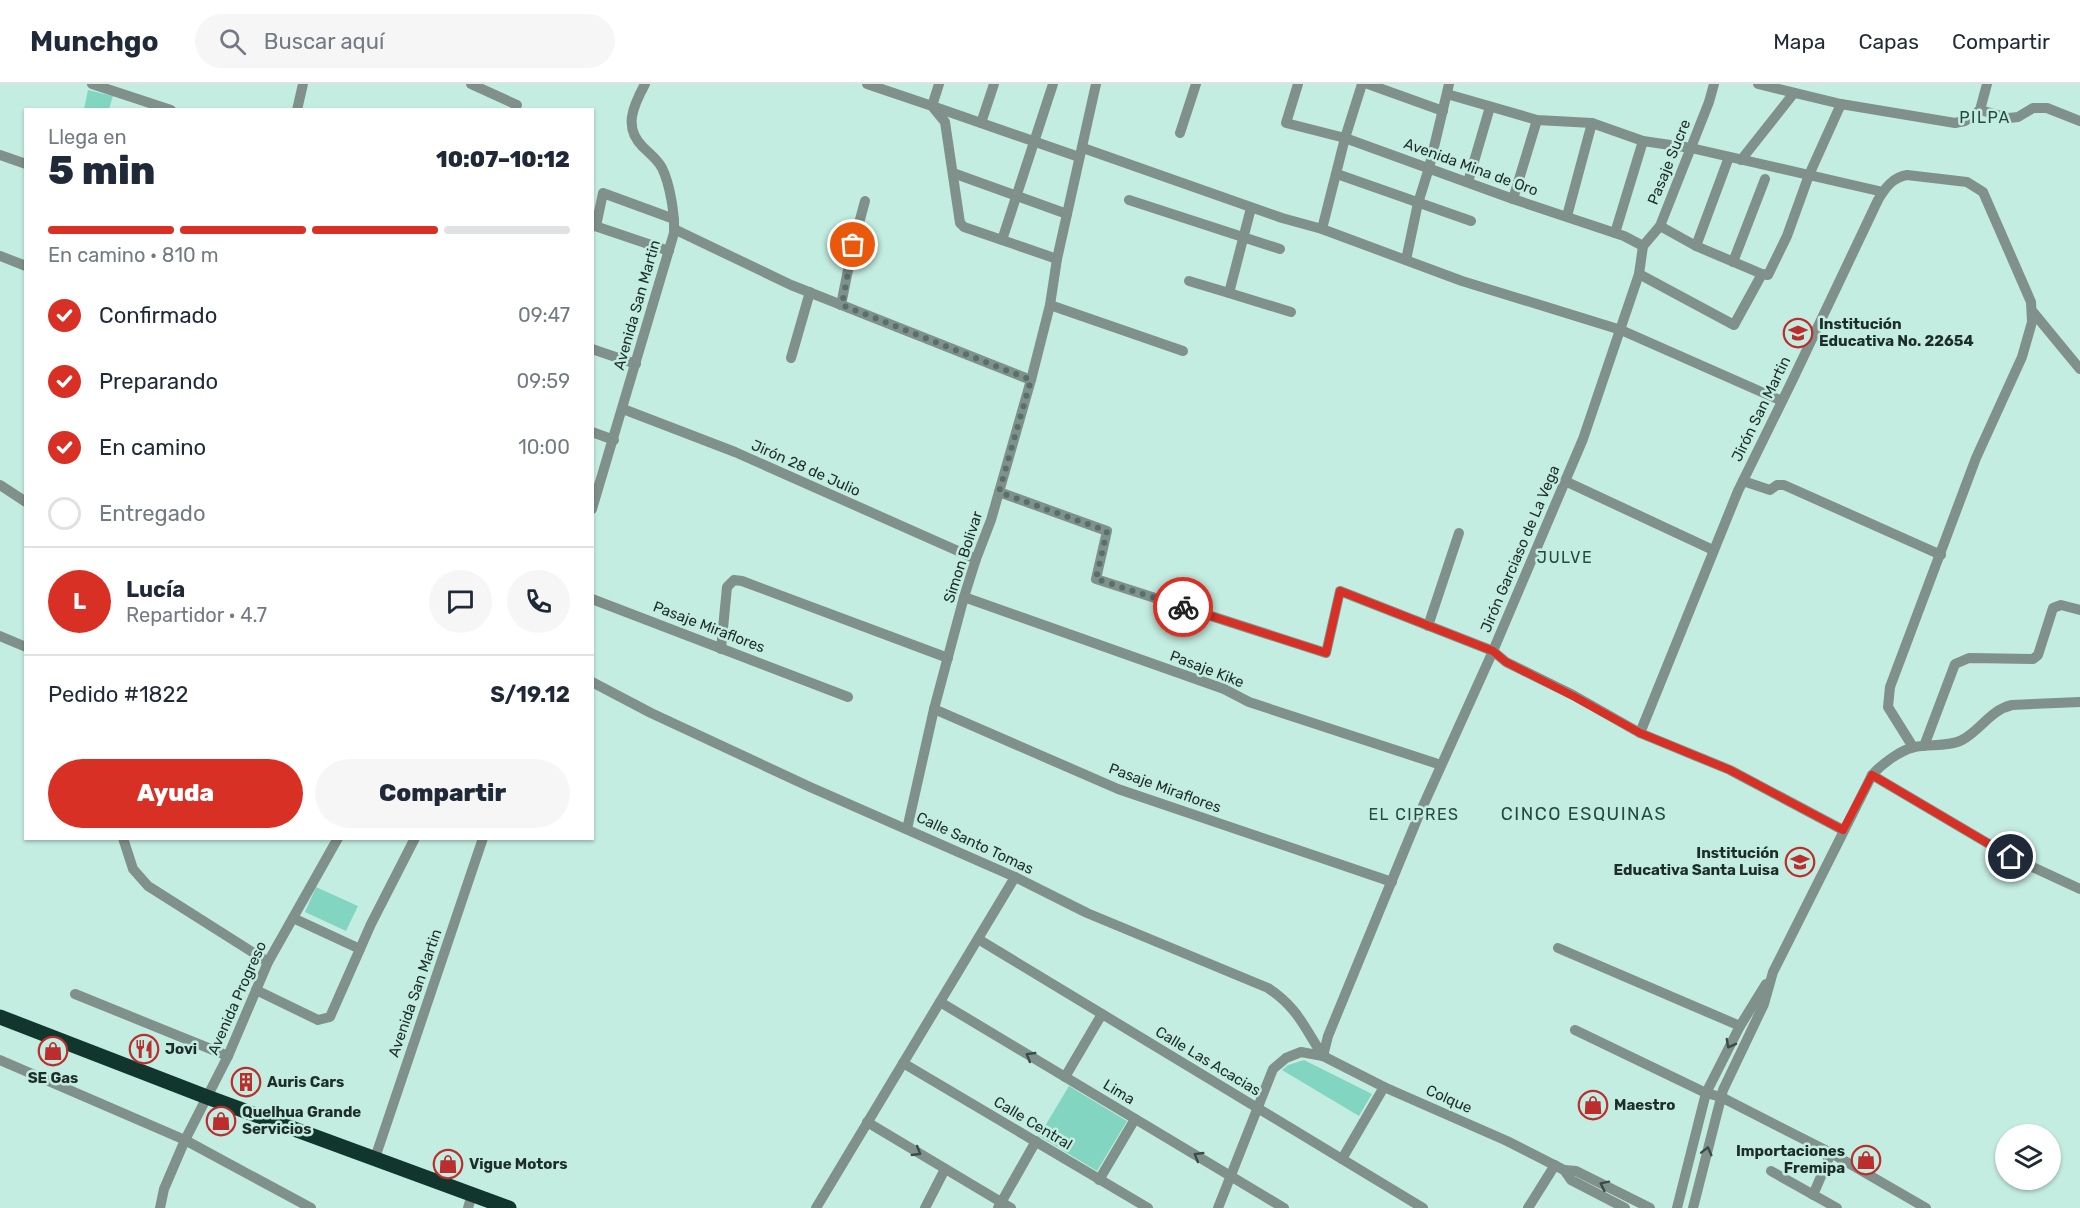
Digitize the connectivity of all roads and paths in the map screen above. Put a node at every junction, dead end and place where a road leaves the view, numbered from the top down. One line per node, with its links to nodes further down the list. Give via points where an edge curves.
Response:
1 (92, 84): 23 (street)
2 (303, 84): 24 (street)
3 (471, 84): 20 (street)
4 (867, 84): 21 (street)
5 (939, 84): 21 (street)
6 (994, 84): 29 (street)
7 (1053, 84): 33 (street)
8 (1096, 84): 36 (street, Simon Bolivar)
9 (1196, 84): 31 (street)
10 (1298, 84): 32 (street, Avenida Mina de Oro, via 1286,123)
11 (1362, 84): 32 (street)
12 (1368, 84): 26 (street)
13 (1714, 84): 35 (street, Pasaje Sucre)
14 (1758, 84): 18 (street)
15 (1987, 84): 25 (street)
16 (642, 85): 57 (street, Avenida San Martin, via 630,122 633,134 663,169)
17 (1448, 89): 22 (street); 26 (street)
18 (1794, 93): 19 (street); 39 (street)
19 (1841, 104): 25 (street, via 1955,123); 44 (street)
20 (517, 105)
21 (932, 106): 29 (street); 42 (street, via 945,122)
22 (1490, 107): 27 (street); 46 (street)
23 (165, 108)
24 (297, 108)
25 (1980, 110): 28 (street, via 2008,118 2033,108 2047,108)
26 (1443, 111): 41 (street)
27 (1537, 120): 30 (street); 49 (street)
28 (2080, 121)
29 (981, 123): 33 (street)
30 (1592, 123): 34 (street); 55 (street)
31 (1180, 133)
32 (1345, 138): 41 (street, Avenida Mina de Oro); 43 (street)
33 (1033, 141): 36 (street); 48 (street)
34 (1643, 141): 35 (street); 61 (street)
35 (1691, 148): 38 (street); 59 (street, Pasaje Sucre)
36 (1081, 153): 53 (street); 54 (street, Simon Bolivar)
37 (0, 155): 40 (street)
38 (1729, 157): 39 (street); 65 (street)
39 (1741, 160): 44 (street)
40 (24, 163)
41 (1429, 168): 46 (street, Avenida Mina de Oro); 52 (street)
42 (954, 172): 48 (street); 63 (street, via 960,223)
43 (1337, 174): 52 (street); 60 (street)
44 (1809, 176): 47 (street); 74 (street, via 1787,236 1767,275)
45 (1765, 179): 71 (street)
46 (1468, 182): 49 (street, Avenida Mina de Oro)
47 (1883, 192): 81 (street, Jirón San Martin, via 1890,182 1907,175 1975,185 1983,192); 89 (street, Jirón San Martin)
48 (1016, 196): 54 (street); 63 (street)
49 (1513, 199): 55 (street, Avenida Mina de Oro)
50 (1129, 200): 62 (street)
51 (865, 201): 78 (street)
52 (1418, 203): 56 (street); 70 (street)
53 (1251, 208): 60 (street); 62 (street)
54 (1067, 214): 69 (street, Simon Bolivar)
55 (1567, 216): 61 (street, Avenida Mina de Oro)
56 (1471, 221)
57 (674, 224): 58 (street, via 603,193); 67 (street, Avenida San Martin); 76 (street)
58 (594, 225): 67 (street)
59 (1660, 226): 64 (street, Pasaje Sucre); 65 (street)
60 (1322, 229): 70 (street)
61 (1615, 232): 64 (street, Avenida Mina de Oro)
62 (1244, 238): 66 (street); 77 (street)
63 (1002, 240): 69 (street)
64 (1642, 246): 73 (street, Jirón Garciaso de La Vega)
65 (1696, 246): 71 (street)
66 (1280, 249)
67 (669, 251): 86 (street, Avenida San Martin)
68 (0, 256): 72 (street)
69 (1057, 259): 79 (street, Simon Bolivar)
70 (1406, 260): 82 (street)
71 (1733, 262): 74 (street)
72 (24, 265)
73 (1639, 274): 74 (street, via 1732,326); 82 (street, Jirón Garciaso de La Vega)
74 (1762, 274)
75 (1190, 281): 77 (street)
76 (810, 292): 78 (street); 85 (street)
77 (1229, 293): 80 (street)
78 (842, 305): 88 (street)
79 (1050, 305): 84 (street); 88 (street, Simon Bolivar)
80 (1292, 312)
81 (2033, 312): 87 (street); 101 (street, via 2022,357 1976,458)
82 (1621, 330): 89 (street); 93 (street, Jirón Garciaso de La Vega)
83 (594, 350): 86 (street)
84 (1183, 351)
85 (791, 358)
86 (636, 364): 90 (street, Avenida San Martin)
87 (2080, 369)
88 (1031, 380): 96 (street, Simon Bolivar)
89 (1782, 401): 94 (street, Jirón San Martin)
90 (623, 409): 92 (street, Avenida San Martin); 102 (street, Jirón 28 de Julio, via 735,452)
91 (594, 433): 92 (street)
92 (614, 440): 98 (street, Avenida San Martin)
93 (1565, 481): 100 (street); 110 (street, Jirón Garciaso de La Vega)
94 (1743, 481): 100 (street, Jirón San Martin); 101 (street, via 1770,490 1784,485)
95 (0, 485): 97 (street)
96 (999, 492): 102 (street, Simon Bolivar); 106 (street, via 1107,531 1096,579 1326,653 1340,591)
97 (24, 501)
98 (594, 503)
99 (1459, 533): 106 (street)
100 (1713, 550): 116 (street, Jirón San Martin)
101 (1941, 555): 117 (street, via 1888,699 1892,715)
102 (976, 559): 103 (street, Simon Bolivar)
103 (964, 597): 111 (street, Simon Bolivar); 118 (street, Pasaje Kike, via 1224,689 1249,702)
104 (594, 600): 109 (street, Pasaje Miraflores)
105 (2080, 610): 117 (street, via 2061,605 2052,608 2038,655 2033,659 1969,658 1955,664)
106 (1428, 626): 110 (street)
107 (0, 636): 108 (street)
108 (24, 646)
109 (721, 649): 111 (street, via 727,587 734,580); 113 (street, Pasaje Miraflores)
110 (1493, 651): 116 (street, via 1506,662); 118 (street, Jirón Garciaso de La Vega)
111 (948, 658): 115 (street, Simon Bolivar)
112 (594, 683): 120 (street, Calle Santo Tomas, via 799,782)
113 (848, 697)
114 (2080, 702): 117 (street, via 2002,707 1964,739)
115 (934, 709): 120 (street, Simon Bolivar); 127 (street, Pasaje Miraflores, via 1118,789)
116 (1640, 733): 121 (street, via 1730,770)
117 (1919, 747): 119 (street, via 1881,765)
118 (1441, 765): 127 (street, Jirón Garciaso de La Vega)
119 (1872, 775): 121 (street); 128 (street, via 2011,857)
120 (908, 829): 126 (street, Calle Santo Tomas)
121 (1843, 830): 134 (street)
122 (124, 840): 133 (street, via 134,869 148,886)
123 (337, 840): 129 (street, Avenida Progreso)
124 (414, 840): 132 (street)
125 (482, 840): 157 (street, Avenida San Martin)
126 (1015, 877): 130 (street); 143 (street, Calle Santo Tomas, via 1087,913 1268,988 1298,1014)
127 (1392, 882): 143 (street, Jirón Garciaso de La Vega)
128 (2080, 889)
129 (293, 918): 132 (street); 133 (street, Avenida Progreso)
130 (978, 939): 137 (street); 138 (street, Calle Las Acacias)
131 (1558, 948): 140 (street)
132 (360, 949): 135 (street, via 327,1020 318,1020)
133 (268, 962): 135 (street, Avenida Progreso)
134 (1771, 976): 140 (street); 149 (street, via 1764,1004)
135 (256, 990): 142 (street, Avenida Progreso)
136 (75, 994): 142 (street)
137 (940, 1002): 144 (street); 146 (street, Lima, one-way to 137)
138 (1102, 1014): 146 (street); 151 (street, Calle Las Acacias)
139 (0, 1017): 150 (highway)
140 (1740, 1026): 148 (street, one-way to 148)
141 (1575, 1030): 148 (street)
142 (228, 1056): 150 (street, Avenida Progreso)
143 (1323, 1056): 147 (street, Colque); 151 (street, via 1301,1052 1286,1058 1273,1069)
144 (903, 1063): 153 (street); 155 (street, Calle Central)
145 (1, 1064): 154 (street)
146 (1065, 1077): 152 (street, Lima)
147 (1384, 1087): 158 (street); 159 (street, Colque)
148 (1706, 1093): 149 (street); 179 (street)
149 (1721, 1096): 156 (street); 180 (street, one-way to 149)
150 (207, 1097): 154 (street, Avenida Progreso); 157 (highway)
151 (1257, 1108): 158 (street, Calle Las Acacias); 162 (street)
152 (1135, 1119): 162 (street, Lima, one-way to 152); 163 (street)
153 (867, 1122): 160 (street, one-way to 160); 171 (street)
154 (185, 1140): 168 (street, Avenida Progreso); 169 (street)
155 (1036, 1141): 163 (street, Calle Central); 166 (street)
156 (1831, 1153): 164 (street); 182 (street)
157 (375, 1158): 165 (highway)
158 (1342, 1159): 176 (street, Calle Las Acacias)
159 (1559, 1167): 167 (street, Colque, via 1570,1180); 177 (street); 178 (street, Colque, one-way to 159, via 1576,1171)
160 (945, 1169): 166 (street); 172 (street)
161 (1771, 1171): 164 (street)
162 (1230, 1176): 174 (street); 175 (street, Lima)
163 (1099, 1180): 173 (street, Calle Central)
164 (1813, 1195): 181 (street)
165 (470, 1201): 170 (highway)
166 (1003, 1206)
167 (1620, 1206)
168 (160, 1208)
169 (311, 1208)
170 (509, 1208)
171 (816, 1208)
172 (925, 1208)
173 (1148, 1208)
174 (1218, 1208)
175 (1284, 1208)
176 (1423, 1208)
177 (1528, 1208)
178 (1650, 1208)
179 (1677, 1208)
180 (1693, 1208)
181 (1837, 1208)
182 (1926, 1208)

